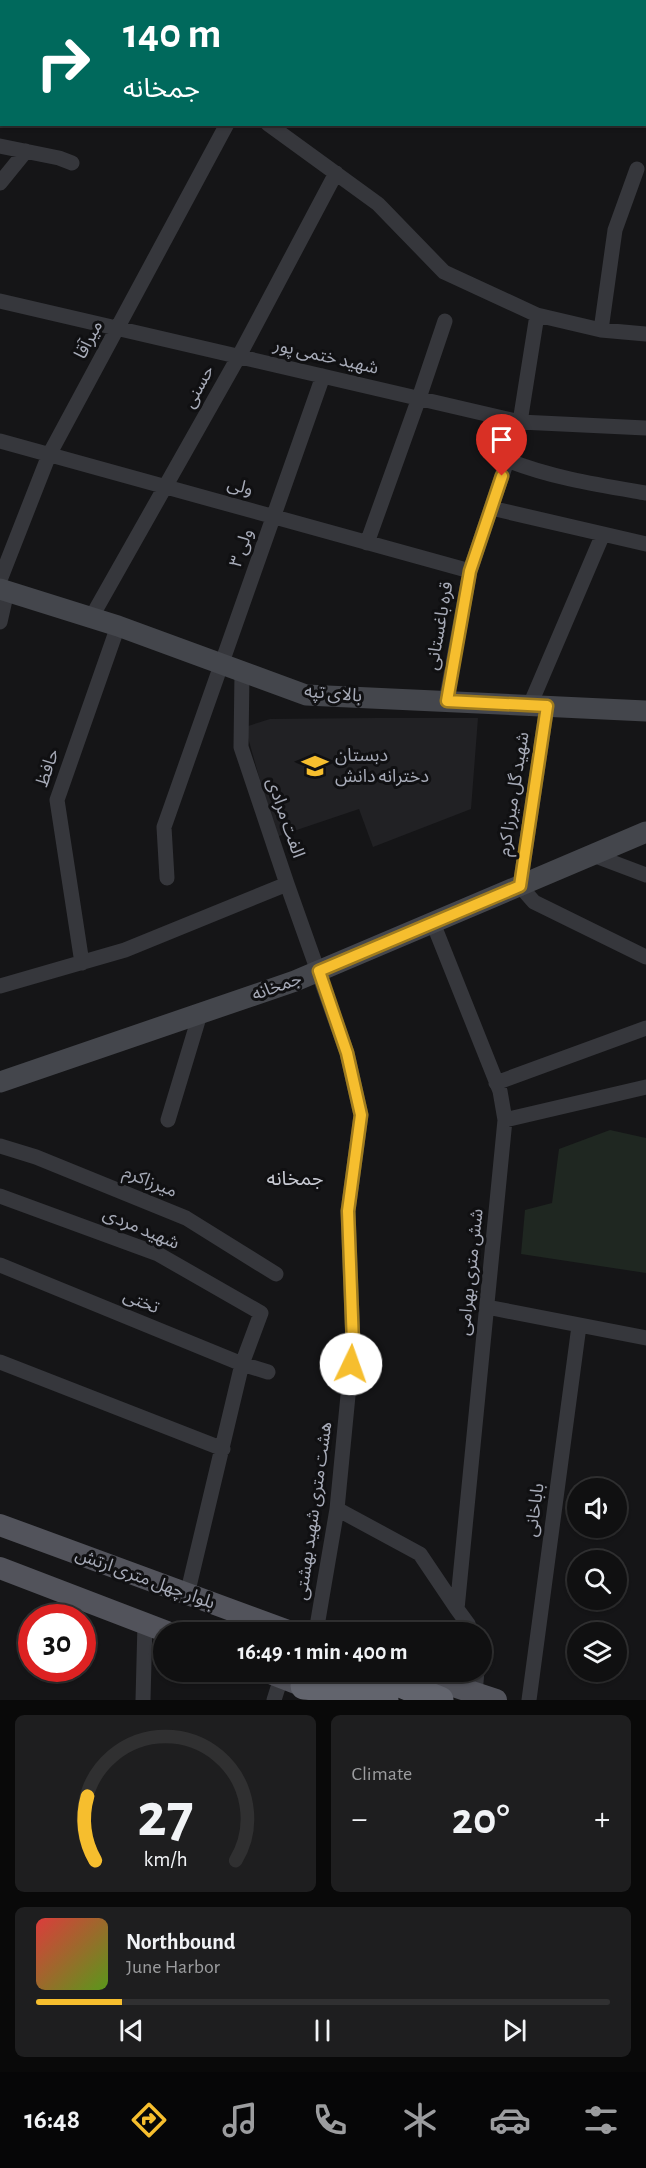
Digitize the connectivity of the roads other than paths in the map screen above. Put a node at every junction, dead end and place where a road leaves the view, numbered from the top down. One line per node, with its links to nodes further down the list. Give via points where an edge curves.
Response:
1 (226, 126): 12 (street, میرآقا)
2 (271, 126): 7 (street)
3 (0, 146): 4 (street)
4 (26, 151): 5 (street); 8 (street)
5 (72, 163)
6 (638, 169): 13 (street, via 615,230)
7 (336, 173): 10 (street, via 378,204 444,272); 15 (street, حسنی)
8 (0, 183)
9 (0, 301): 12 (street, شهید ختمی پور)
10 (537, 315): 13 (street); 18 (street, قره باغستانی)
11 (445, 321): 17 (street)
12 (118, 328): 15 (street, شهید ختمی پور); 21 (street, میرآقا)
13 (601, 330): 14 (street)
14 (646, 334)
15 (239, 356): 16 (street, شهید ختمی پور); 23 (street, حسنی)
16 (323, 376): 17 (street, شهید ختمی پور); 26 (street, ولی ۳)
17 (419, 398): 18 (street, شهید ختمی پور); 28 (street)
18 (520, 422): 19 (street, شهید ختمی پور); 22 (street, قره باغستانی)
19 (646, 428)
20 (0, 441): 21 (street, ولی)
21 (50, 455): 23 (street, ولی); 31 (street, میرآقا)
22 (507, 460): 24 (street, via 531,470 595,485); 25 (street, قره باغستانی)
23 (165, 487): 26 (street, ولی); 32 (street, حسنی)
24 (646, 492)
25 (491, 508): 27 (street); 30 (street, قره باغستانی)
26 (274, 517): 28 (street, ولی); 35 (street, ولی ۳)
27 (603, 534): 29 (street); 38 (street, شهید گل میرزا کرم)
28 (367, 543): 30 (street, ولی)
29 (646, 544)
30 (470, 571): 37 (street, قره باغستانی)
31 (2, 587): 32 (street, بالای تپه); 33 (street, میرآقا)
32 (91, 618): 34 (street, بالای تپه)
33 (0, 622)
34 (118, 626): 35 (street, بالای تپه); 48 (street, حافظ, via 57,800)
35 (222, 664): 36 (street, بالای تپه); 43 (street, ولی ۳, via 164,827)
36 (242, 672): 37 (street, بالای تپه, via 306,695); 44 (street, الفت مرادی, via 241,747)
37 (447, 701): 38 (street, بالای تپه)
38 (538, 706): 39 (street, بالای تپه); 45 (street, شهید گل میرزا کرم)
39 (646, 711)
40 (646, 832): 41 (street, جمخانه)
41 (593, 855): 42 (street); 45 (street, جمخانه)
42 (646, 875)
43 (167, 878)
44 (287, 884): 48 (street, via 125,950); 49 (street, الفت مرادی)
45 (520, 886): 46 (street, جمخانه); 47 (street, via 534,902)
46 (434, 922): 49 (street, جمخانه); 54 (street, شش متری بهرامی)
47 (646, 957)
48 (82, 963): 50 (street)
49 (319, 971): 51 (street, جمخانه); 69 (street, هشت متری شهید بهشتی, via 347,1053 361,1115 348,1211 353,1344)
50 (0, 986)
51 (200, 1014): 53 (street, جمخانه); 56 (street)
52 (646, 1028): 54 (street)
53 (0, 1082)
54 (496, 1083): 57 (street, شش متری بهرامی)
55 (646, 1087): 57 (street)
56 (168, 1120)
57 (505, 1120): 62 (street, شش متری بهرامی)
58 (0, 1146): 61 (street, میرزاکرم, via 186,1218)
59 (0, 1196): 66 (street, شهید مردی, via 158,1254 261,1313)
60 (0, 1265): 66 (street, تختی)
61 (276, 1274)
62 (487, 1307): 63 (street); 73 (street, شش متری بهرامی)
63 (579, 1326): 64 (street); 90 (street, باباخانی)
64 (646, 1338)
65 (0, 1362): 68 (street)
66 (242, 1364): 67 (street, تختی); 68 (street)
67 (268, 1372)
68 (223, 1449): 72 (street)
69 (336, 1509): 73 (street, via 420,1554); 75 (street, هشت متری شهید بهشتی)
70 (0, 1525): 72 (main road, بلوار چهل متری ارتش)
71 (0, 1568): 77 (main road)
72 (187, 1595): 74 (main road, بلوار چهل متری ارتش)
73 (457, 1609): 76 (street)
74 (263, 1622)
75 (318, 1622)
76 (467, 1622)
77 (145, 1623): 78 (main road); 85 (street)
78 (153, 1626)
79 (281, 1682): 86 (street)
80 (293, 1682): 87 (main road)
81 (307, 1682): 88 (highway, via 360,1691)
82 (395, 1682): 89 (highway)
83 (457, 1682): 84 (main road)
84 (483, 1688)
85 (143, 1700)
86 (274, 1700)
87 (338, 1700)
88 (385, 1700)
89 (440, 1700)
90 (528, 1700)

